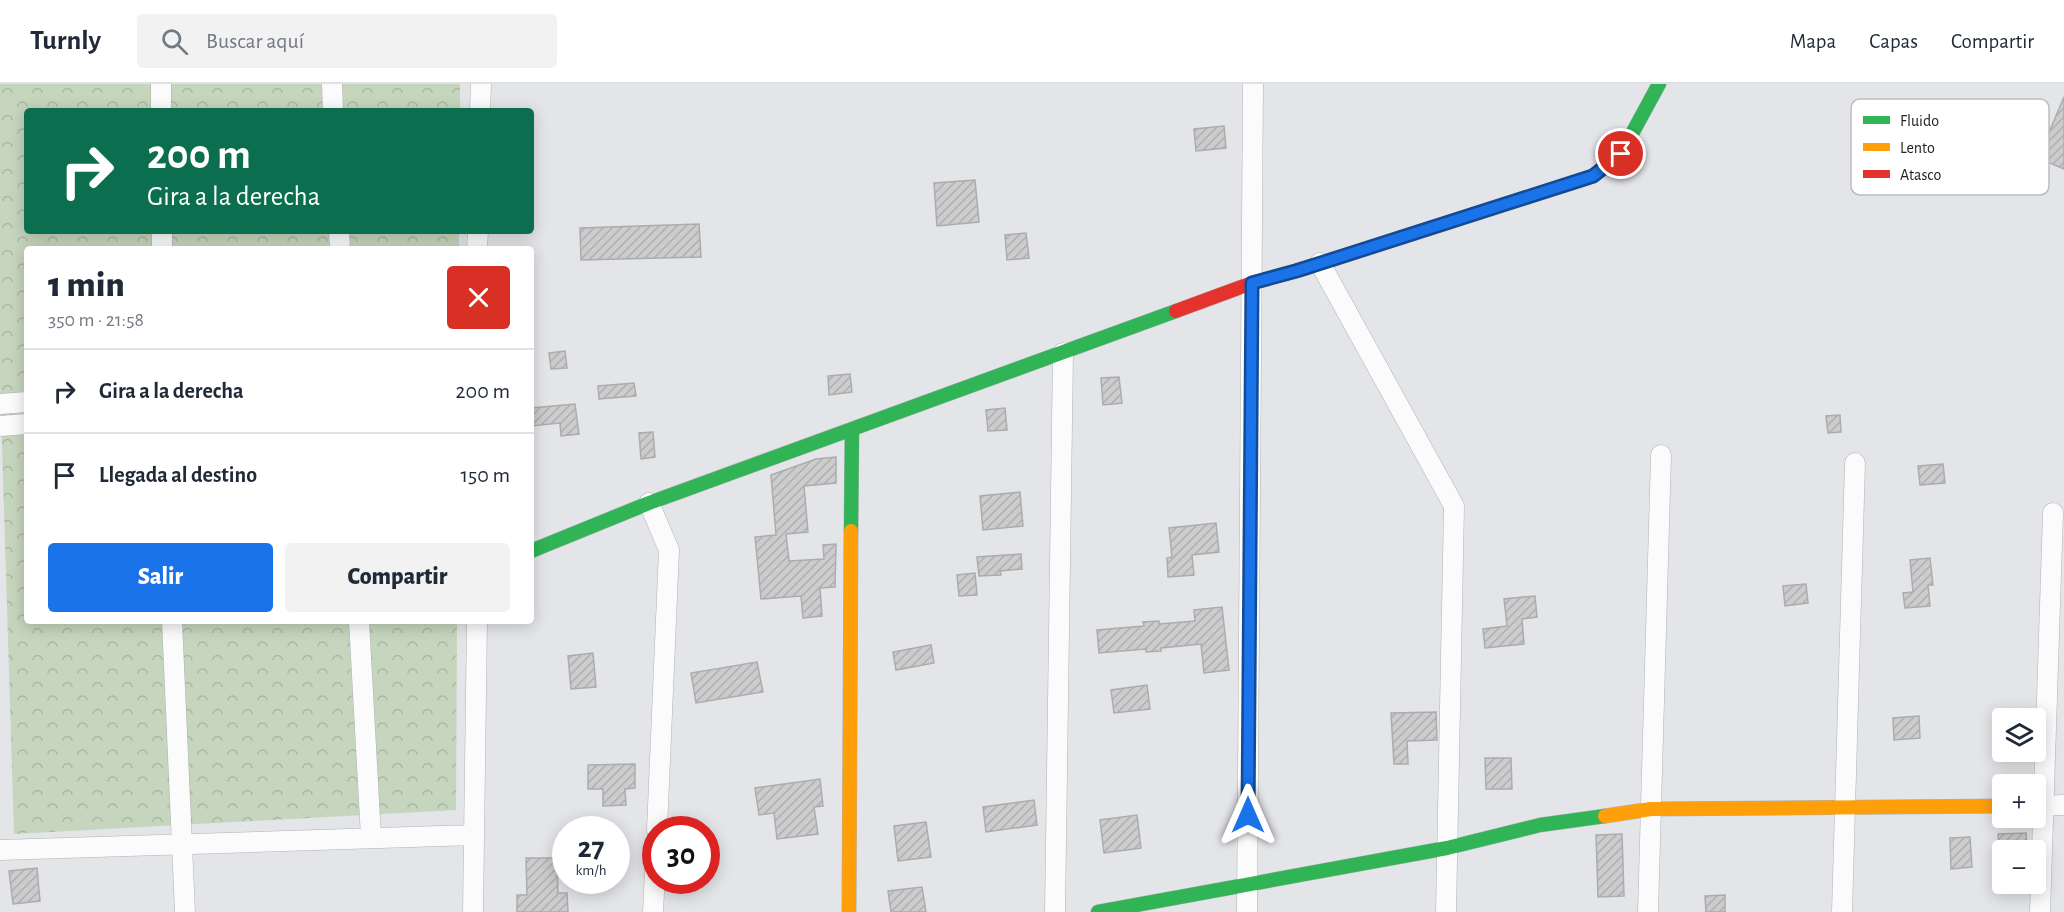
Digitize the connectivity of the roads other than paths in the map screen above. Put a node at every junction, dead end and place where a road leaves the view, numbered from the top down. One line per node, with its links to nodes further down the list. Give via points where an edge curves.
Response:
1 (161, 84): 6 (street)
2 (332, 84): 7 (street)
3 (481, 84): 8 (street)
4 (1253, 84): 10 (street)
5 (1659, 84): 9 (street, via 1621,154 1593,176)
6 (161, 108)
7 (333, 108)
8 (480, 108)
9 (1320, 264): 10 (street); 36 (street, via 1454,506)
10 (1252, 283): 11 (street); 38 (street)
11 (1063, 353): 16 (street); 44 (street)
12 (24, 402): 13 (street)
13 (0, 404)
14 (24, 424): 15 (street)
15 (0, 426)
16 (852, 429): 19 (street); 43 (street)
17 (1661, 455): 30 (street)
18 (1855, 463): 29 (street)
19 (649, 503): 21 (street); 31 (street, via 669,550)
20 (2053, 513): 25 (street)
21 (534, 550)
22 (172, 624): 35 (street)
23 (359, 624): 34 (street)
24 (477, 624): 33 (street)
25 (2041, 774)
26 (1992, 806): 29 (street)
27 (2046, 806): 28 (street)
28 (2064, 806)
29 (1845, 808): 30 (street); 49 (street)
30 (1651, 809): 36 (street, via 1540,825); 48 (street)
31 (658, 816)
32 (2039, 828): 50 (street)
33 (473, 835): 34 (street); 41 (street)
34 (371, 837): 35 (street)
35 (181, 844): 37 (street); 40 (street)
36 (1447, 848): 38 (street); 47 (street)
37 (0, 850)
38 (1248, 885): 45 (street); 46 (street)
39 (654, 894): 42 (street)
40 (185, 912)
41 (473, 912)
42 (653, 912)
43 (849, 912)
44 (1055, 912)
45 (1098, 912)
46 (1247, 912)
47 (1446, 912)
48 (1648, 912)
49 (1842, 912)
50 (2040, 912)

